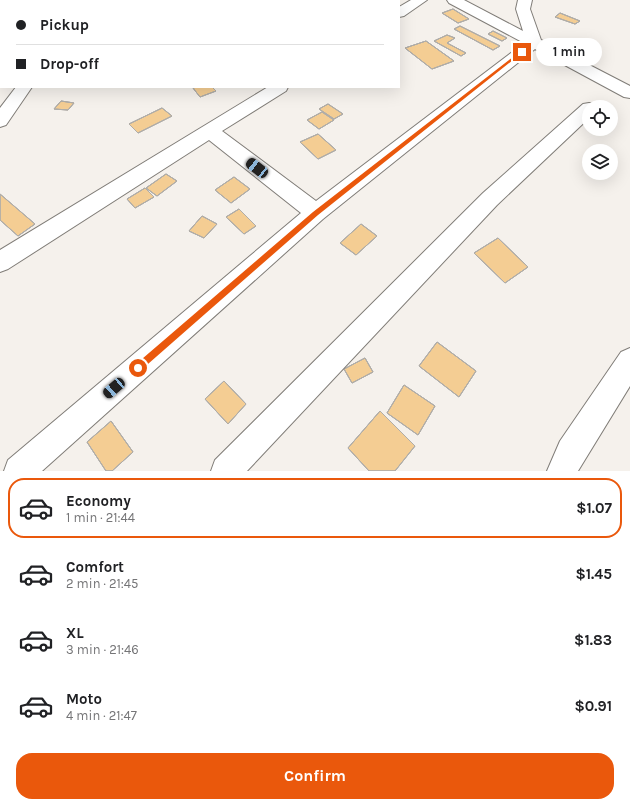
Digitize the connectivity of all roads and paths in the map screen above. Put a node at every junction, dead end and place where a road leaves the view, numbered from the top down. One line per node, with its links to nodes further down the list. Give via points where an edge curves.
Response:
1 (420, 0): 4 (street)
2 (454, 0): 5 (street)
3 (524, 0): 5 (street, via 523,9)
4 (400, 12)
5 (534, 42): 6 (street); 14 (street)
6 (614, 85): 9 (street); 10 (street)
7 (23, 88): 12 (street)
8 (278, 88): 13 (street)
9 (630, 93)
10 (598, 100)
11 (582, 115): 18 (street, via 490,199)
12 (0, 121)
13 (210, 131): 14 (street); 15 (street)
14 (316, 213): 17 (street)
15 (0, 262)
16 (630, 361): 19 (street, via 571,452)
17 (19, 471)
18 (226, 471)
19 (562, 471)

